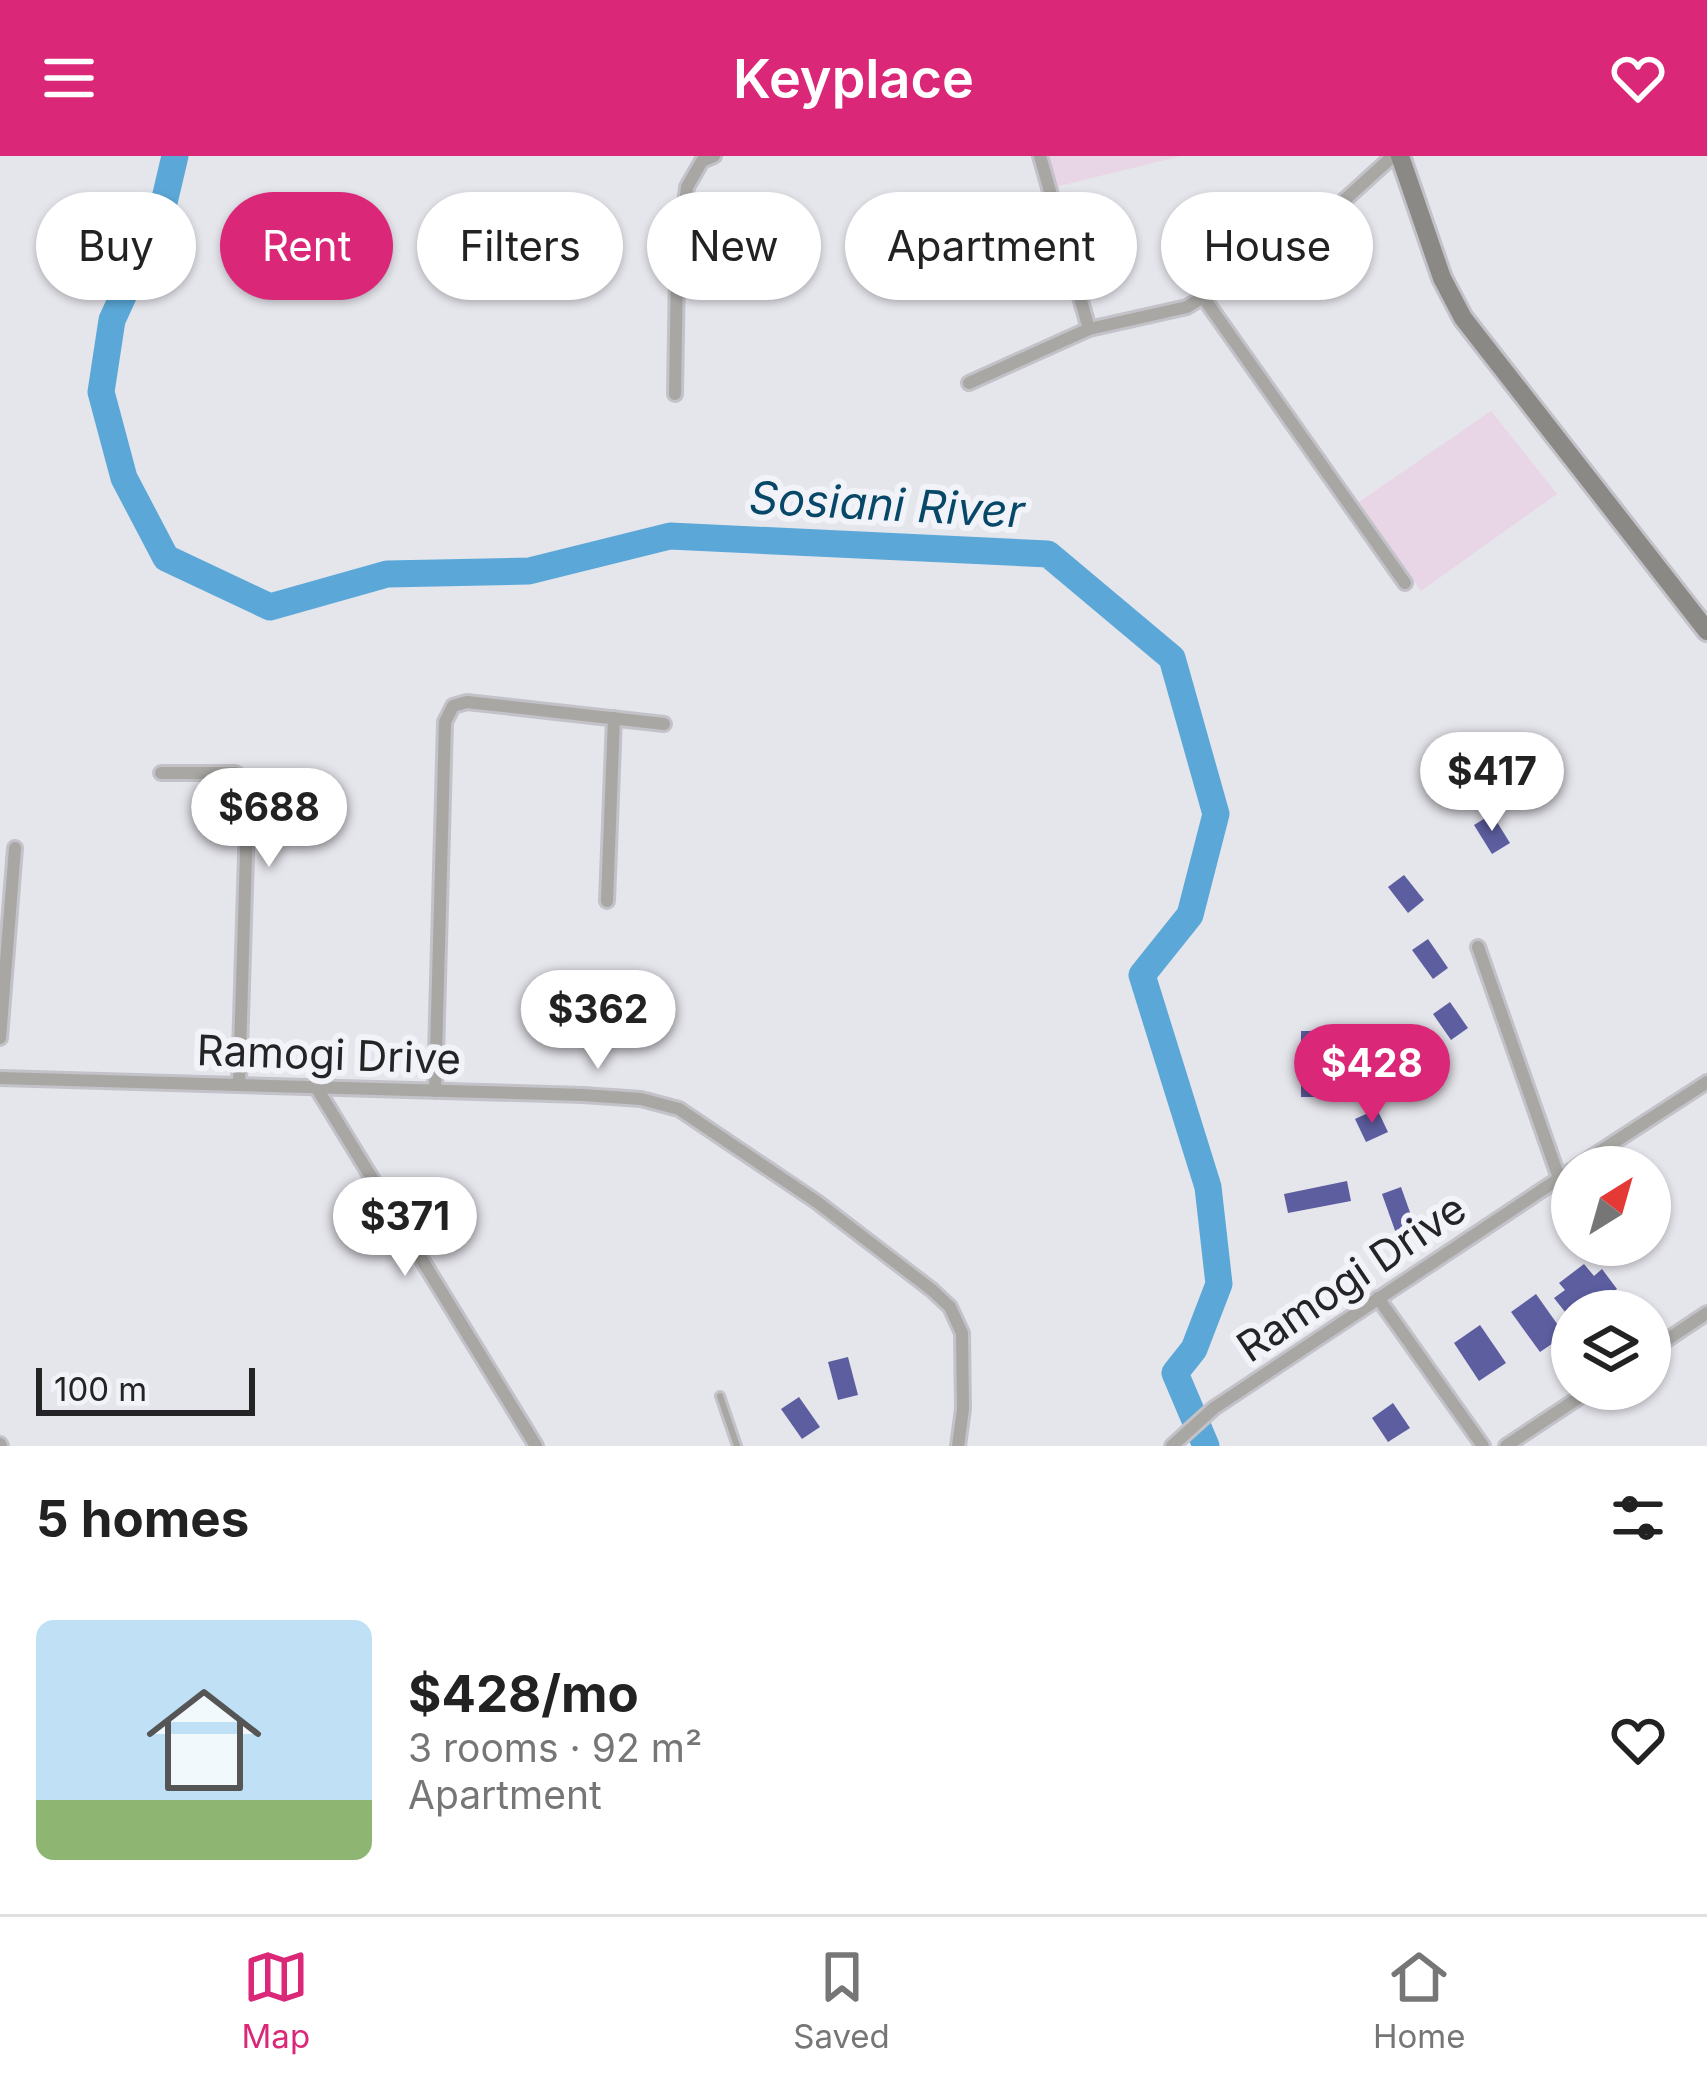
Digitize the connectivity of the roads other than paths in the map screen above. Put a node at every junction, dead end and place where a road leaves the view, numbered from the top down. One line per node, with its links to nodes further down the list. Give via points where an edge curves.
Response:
1 (714, 156): 9 (street, via 686,187)
2 (1040, 156): 7 (street)
3 (1396, 156): 4 (street); 11 (street, via 1463,318)
4 (1355, 192)
5 (1197, 300): 7 (street)
6 (1205, 300): 10 (street)
7 (1089, 329): 8 (street)
8 (969, 383)
9 (675, 394)
10 (1405, 583)
11 (1707, 632)
12 (614, 718): 13 (street); 16 (street); 23 (street, via 467,702 453,706 445,722)
13 (664, 724)
14 (161, 773): 21 (street, via 235,773 248,790)
15 (15, 848): 18 (street)
16 (607, 901)
17 (1478, 947): 25 (street)
18 (0, 1038)
19 (0, 1078): 21 (street, Ramogi Drive)
20 (1707, 1082): 24 (street, Ramogi Drive)
21 (239, 1083): 22 (street, Ramogi Drive)
22 (316, 1087): 23 (street, Ramogi Drive); 32 (street)
23 (435, 1091): 34 (street, Ramogi Drive, via 652,1100 729,1141 950,1307 964,1350)
24 (1608, 1146)
25 (1551, 1155)
26 (1551, 1183): 27 (street, Ramogi Drive)
27 (1378, 1298): 35 (street, Ramogi Drive, via 1214,1408); 36 (street)
28 (1707, 1313): 29 (street)
29 (1671, 1337)
30 (720, 1396): 33 (lane)
31 (1560, 1410): 37 (street)
32 (536, 1446)
33 (736, 1446)
34 (958, 1446)
35 (1172, 1446)
36 (1483, 1446)
37 (1506, 1446)

